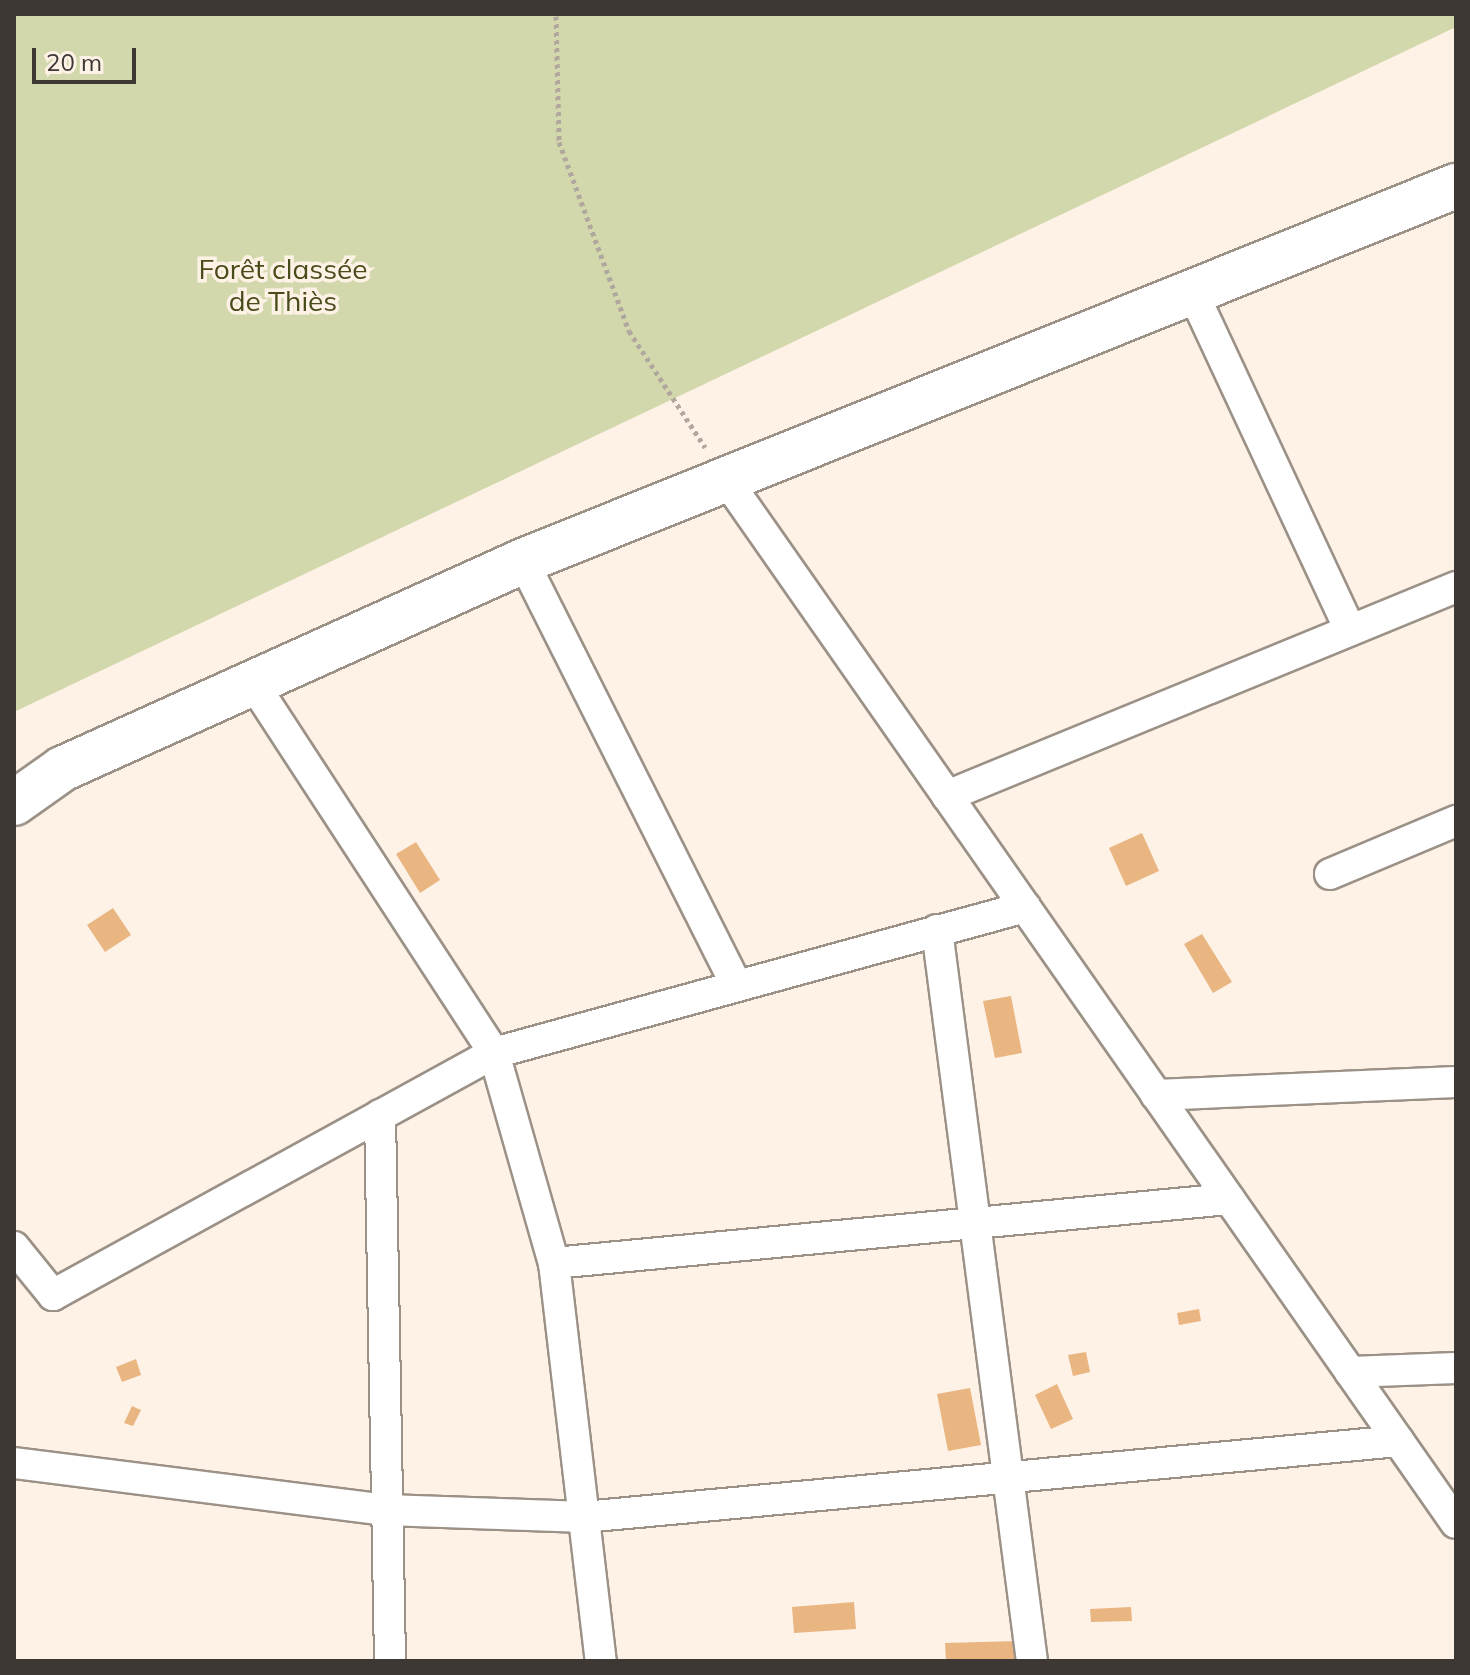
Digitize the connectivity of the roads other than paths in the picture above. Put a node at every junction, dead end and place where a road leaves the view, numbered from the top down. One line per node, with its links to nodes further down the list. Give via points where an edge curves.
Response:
1 (1456, 186): 2 (main road)
2 (1192, 291): 3 (main road); 6 (street)
3 (725, 478): 4 (main road); 8 (street)
4 (523, 561): 7 (main road); 14 (street)
5 (1456, 587): 6 (street)
6 (1350, 630): 8 (street)
7 (251, 680): 9 (main road, via 62,769); 15 (street)
8 (947, 796): 12 (street)
9 (14, 803)
10 (1456, 821): 11 (street)
11 (1330, 874)
12 (1025, 907): 13 (street); 17 (street)
13 (937, 930): 14 (street); 20 (street)
14 (735, 983): 15 (street)
15 (494, 1053): 18 (street); 22 (street)
16 (1456, 1082): 17 (street)
17 (1156, 1095): 19 (street)
18 (380, 1115): 21 (street, via 53,1295); 28 (street)
19 (1229, 1199): 20 (street); 24 (street)
20 (977, 1225): 22 (street); 27 (street)
21 (14, 1247)
22 (554, 1263): 29 (street)
23 (1456, 1368): 24 (street)
24 (1350, 1372): 25 (street)
25 (1398, 1441): 27 (street); 30 (street)
26 (14, 1463): 28 (street)
27 (1009, 1480): 29 (street); 33 (street)
28 (387, 1510): 29 (street); 31 (street)
29 (584, 1517): 32 (street)
30 (1456, 1523)
31 (390, 1661)
32 (601, 1661)
33 (1032, 1661)

